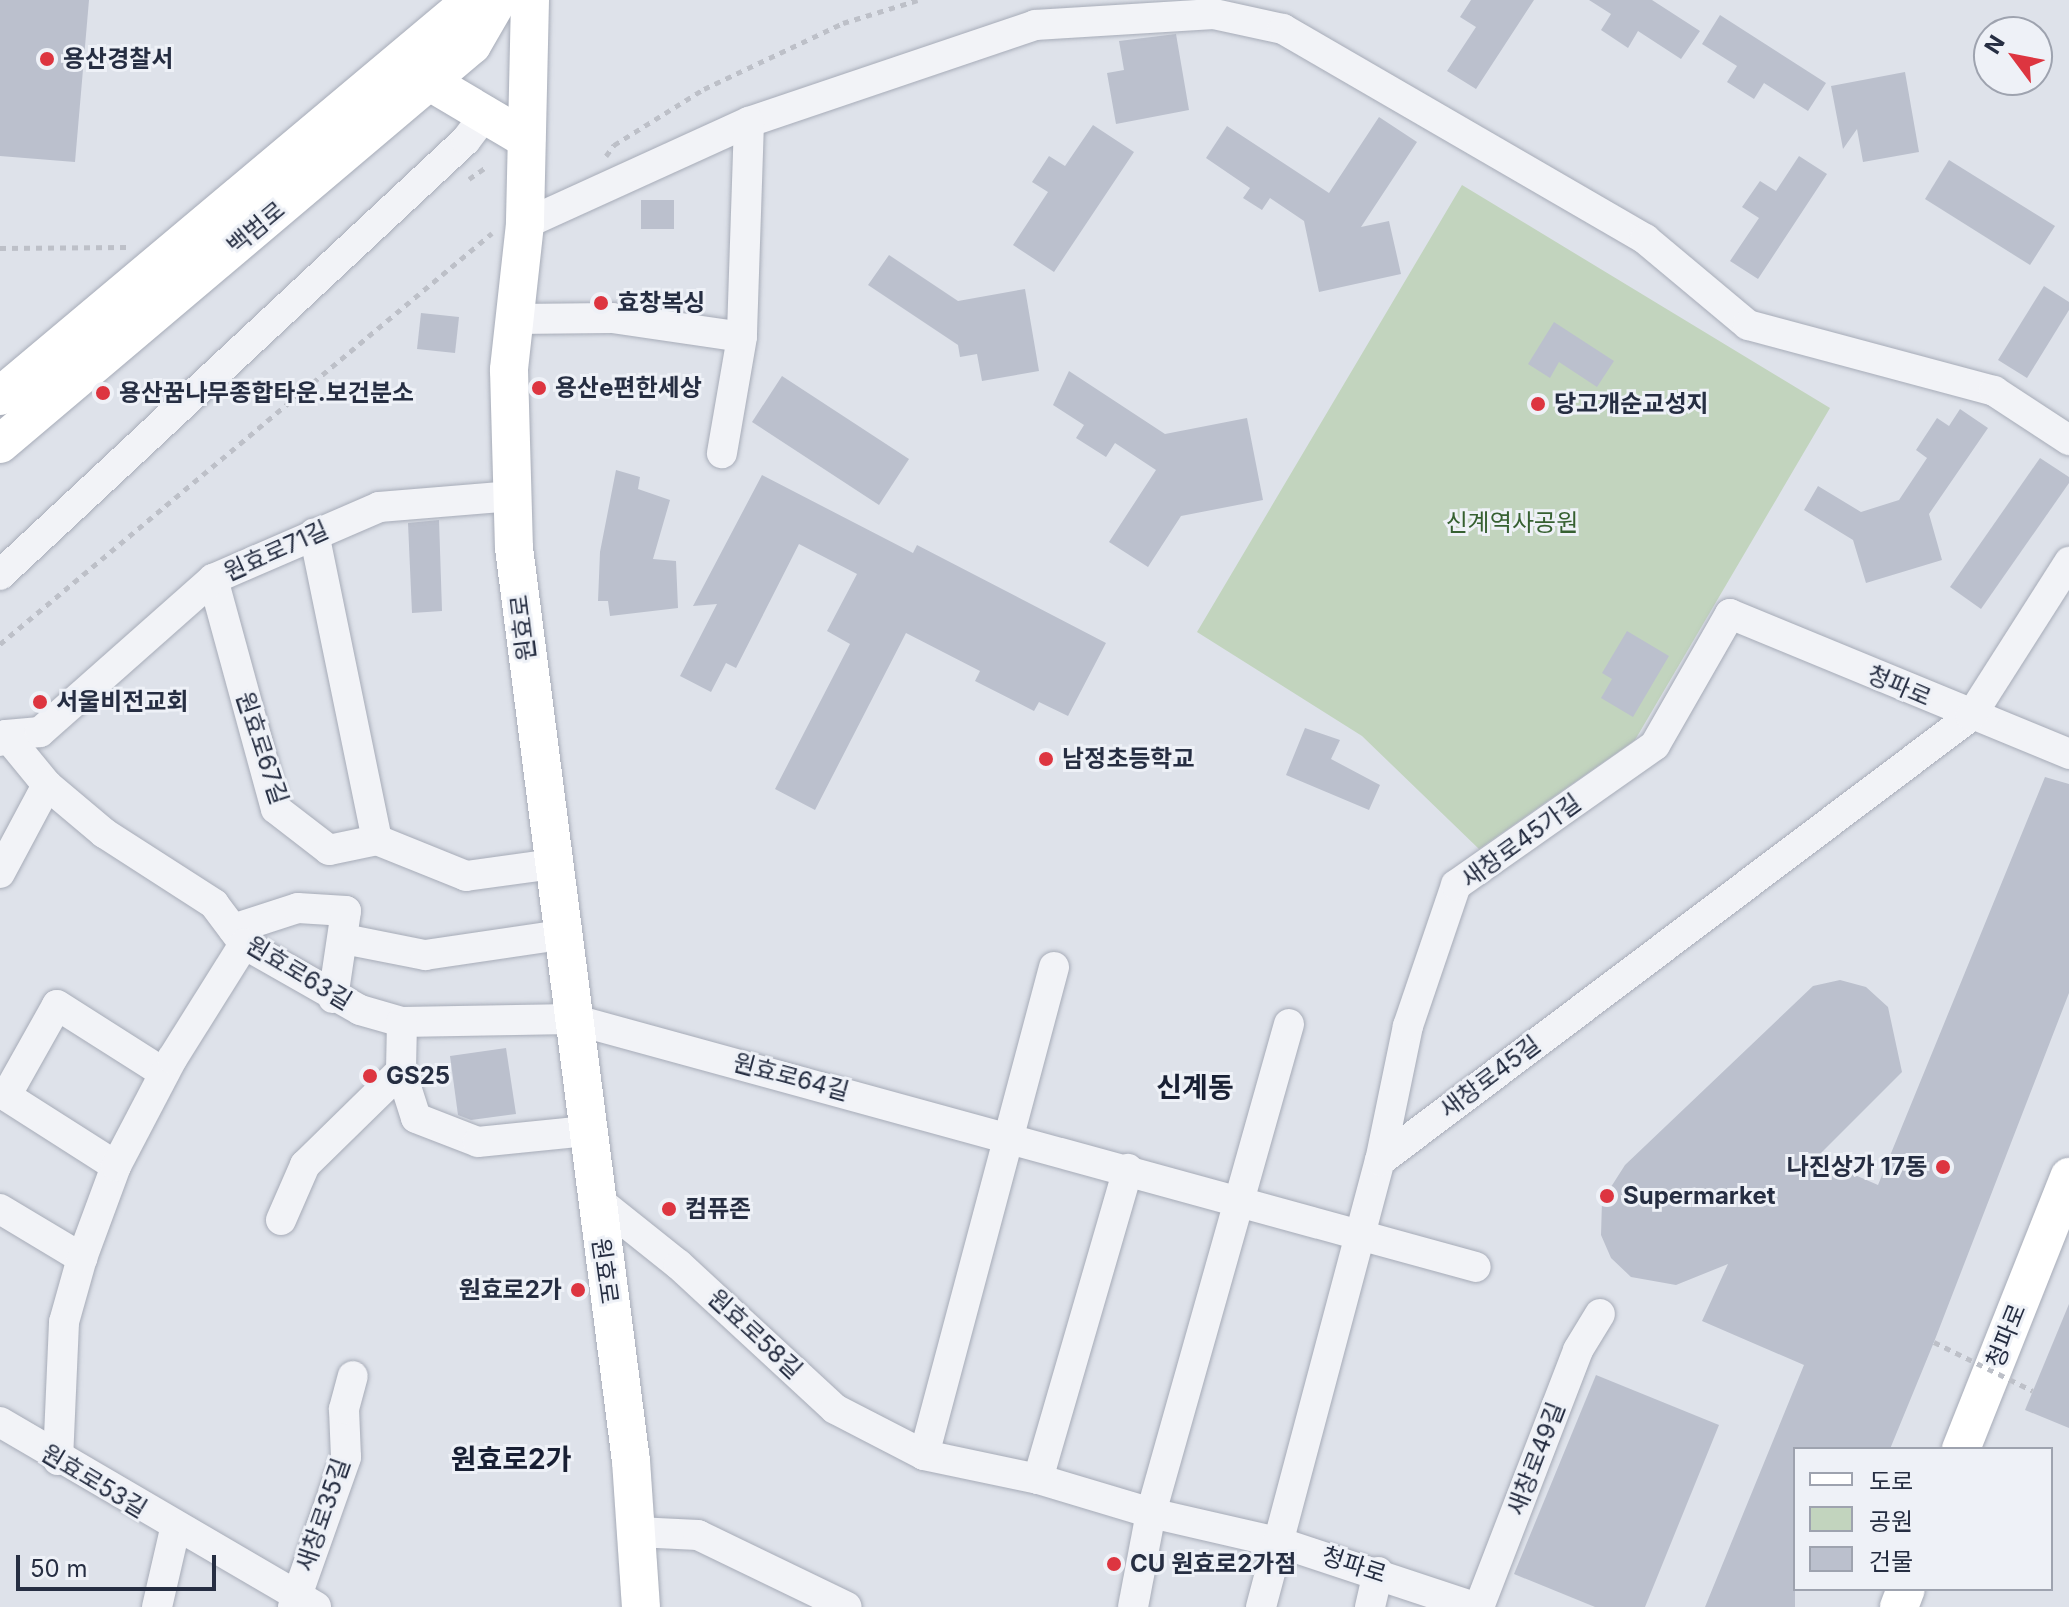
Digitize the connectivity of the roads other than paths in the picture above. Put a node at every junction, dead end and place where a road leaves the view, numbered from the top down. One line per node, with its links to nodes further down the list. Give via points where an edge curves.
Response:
1 (472, 0): 4 (main road, 백범로)
2 (498, 0): 4 (main road, 백범로, via 472,45)
3 (530, 0): 7 (main road, 원효로)
4 (408, 85): 5 (main road); 11 (main road, 백범로); 13 (main road, 백범로)
5 (487, 112): 7 (main road); 18 (street, via 466,140)
6 (749, 122): 8 (street); 10 (street); 12 (street, via 1035,25 1214,14 1283,29 1645,239 1748,325 1994,391)
7 (526, 139): 8 (main road, 원효로)
8 (508, 229): 9 (main road, 원효로)
9 (515, 319): 10 (street, via 612,318); 15 (main road, 원효로, via 509,370)
10 (742, 337): 14 (street)
11 (0, 396)
12 (2069, 440)
13 (0, 444)
14 (722, 453)
15 (513, 496): 16 (street, 원효로71길, via 379,507); 26 (main road, 원효로, via 514,548)
16 (314, 533): 19 (street, 원효로71길); 25 (street)
17 (2069, 562): 21 (street)
18 (0, 575)
19 (213, 579): 22 (street, 원효로71길, via 40,732); 25 (street, 원효로67길, via 276,809 329,850)
20 (1730, 614): 21 (street, 청파로); 40 (street, 새창로45가길, via 1655,745 1456,885 1408,1026)
21 (1971, 716): 23 (street, 청파로); 40 (street, 새창로45길)
22 (3, 738): 24 (street, 원효로63길)
23 (2069, 754)
24 (47, 785): 27 (street); 29 (street, 원효로63길, via 104,833 214,904)
25 (377, 840): 26 (street, via 466,876)
26 (552, 864): 28 (main road, 원효로)
27 (0, 873)
28 (561, 935): 30 (street, via 425,955); 33 (main road, 원효로)
29 (238, 936): 30 (street, via 298,908 346,911); 32 (street, 원효로63길); 37 (street)
30 (344, 939): 32 (street)
31 (1054, 967): 39 (street)
32 (333, 998): 34 (street, 원효로63길)
33 (572, 1019): 34 (street, 원효로63길); 38 (main road, 원효로); 39 (street, 원효로64길)
34 (402, 1022): 36 (street)
35 (1289, 1024): 45 (street)
36 (401, 1071): 38 (street, via 416,1118 478,1142); 47 (street, via 305,1165)
37 (164, 1073): 41 (street); 41 (street, via 57,1005 6,1096)
38 (586, 1131): 44 (main road, 원효로)
39 (1010, 1136): 42 (street, 원효로64길); 55 (street)
40 (1380, 1161): 48 (street)
41 (116, 1166): 49 (street)
42 (1128, 1169): 45 (street, 원효로64길); 57 (street)
43 (2069, 1177): 54 (main road, 청파로)
44 (595, 1198): 55 (street, 원효로58길, via 679,1265 835,1409); 60 (main road, 원효로)
45 (1241, 1200): 48 (street, 원효로64길); 58 (street)
46 (0, 1209): 49 (street)
47 (281, 1220)
48 (1359, 1233): 50 (street, 원효로64길); 61 (street)
49 (82, 1258): 56 (street, via 64,1322)
50 (1476, 1267)
51 (1600, 1314): 70 (street, 새창로49길, via 1578,1350)
52 (353, 1376): 63 (street, 새창로35길, via 344,1409 346,1457)
53 (0, 1422): 56 (street, 원효로53길)
54 (1962, 1447)
55 (924, 1455): 57 (street, 원효로58길)
56 (58, 1460): 59 (street, 원효로53길)
57 (1038, 1479): 58 (street, 원효로58길)
58 (1151, 1513): 61 (street, 원효로58길); 67 (street)
59 (175, 1529): 63 (street, 원효로53길); 64 (street)
60 (637, 1532): 65 (main road, 원효로); 66 (street, via 698,1535)
61 (1278, 1542): 62 (street, 청파로); 68 (street)
62 (1378, 1572): 69 (street); 70 (street, 청파로)
63 (301, 1603)
64 (157, 1607)
65 (641, 1607)
66 (847, 1607)
67 (1133, 1607)
68 (1261, 1607)
69 (1370, 1607)
70 (1476, 1607)

